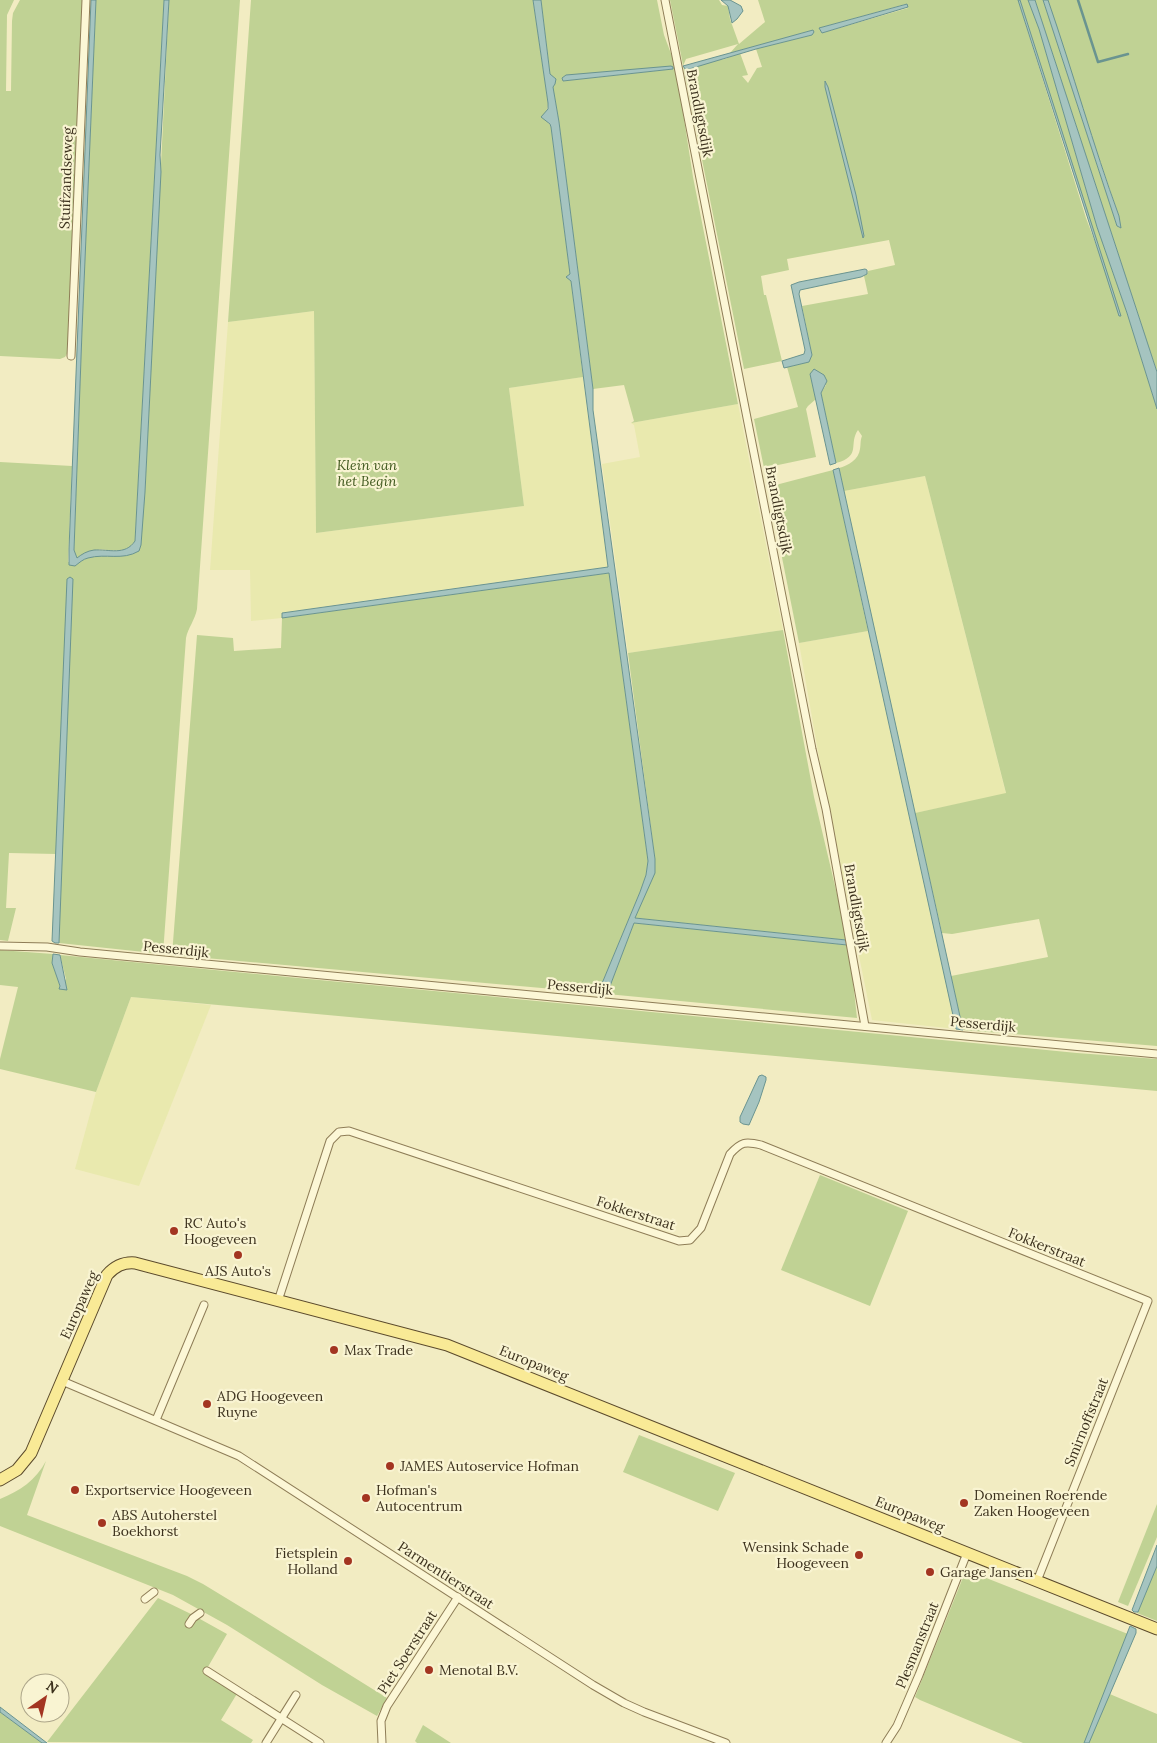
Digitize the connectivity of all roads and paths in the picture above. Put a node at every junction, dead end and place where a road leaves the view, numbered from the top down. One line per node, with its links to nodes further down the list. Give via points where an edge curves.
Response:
1 (86, 0): 3 (street, Stuifzandseweg)
2 (665, 0): 5 (street, Brandligtsdijk, via 826,809)
3 (71, 356)
4 (0, 946): 5 (street, Pesserdijk, via 47,947 402,984)
5 (865, 1026): 6 (street, Pesserdijk)
6 (1157, 1054)
7 (278, 1301): 8 (street, Fokkerstraat, via 330,1141 339,1132 349,1131 679,1241 690,1240 701,1228 730,1154 738,1145 749,1142); 10 (main road, Europaweg, via 135,1264 120,1265 107,1275); 13 (main road, Europaweg, via 447,1345)
8 (1148, 1301): 14 (street, Smirnoffstraat)
9 (204, 1305): 11 (street)
10 (62, 1381): 11 (street, Parmentierstraat); 12 (main road, Europaweg, via 31,1453 17,1470)
11 (156, 1420): 16 (street, Parmentierstraat, via 252,1464)
12 (0, 1480)
13 (967, 1553): 14 (main road, Europaweg); 28 (street, Plesmanstraat, via 919,1675)
14 (1037, 1581): 20 (main road, Europaweg)
15 (154, 1592): 17 (street)
16 (458, 1597): 26 (street, Piet Soerstraat, via 387,1706 381,1721); 27 (street, Parmentierstraat, via 624,1703)
17 (145, 1599)
18 (200, 1613): 19 (street)
19 (189, 1624)
20 (1157, 1629)
21 (207, 1671): 23 (street)
22 (296, 1695): 23 (street)
23 (281, 1718): 24 (street); 25 (street)
24 (266, 1743)
25 (320, 1743)
26 (382, 1743)
27 (726, 1743)
28 (886, 1743)

